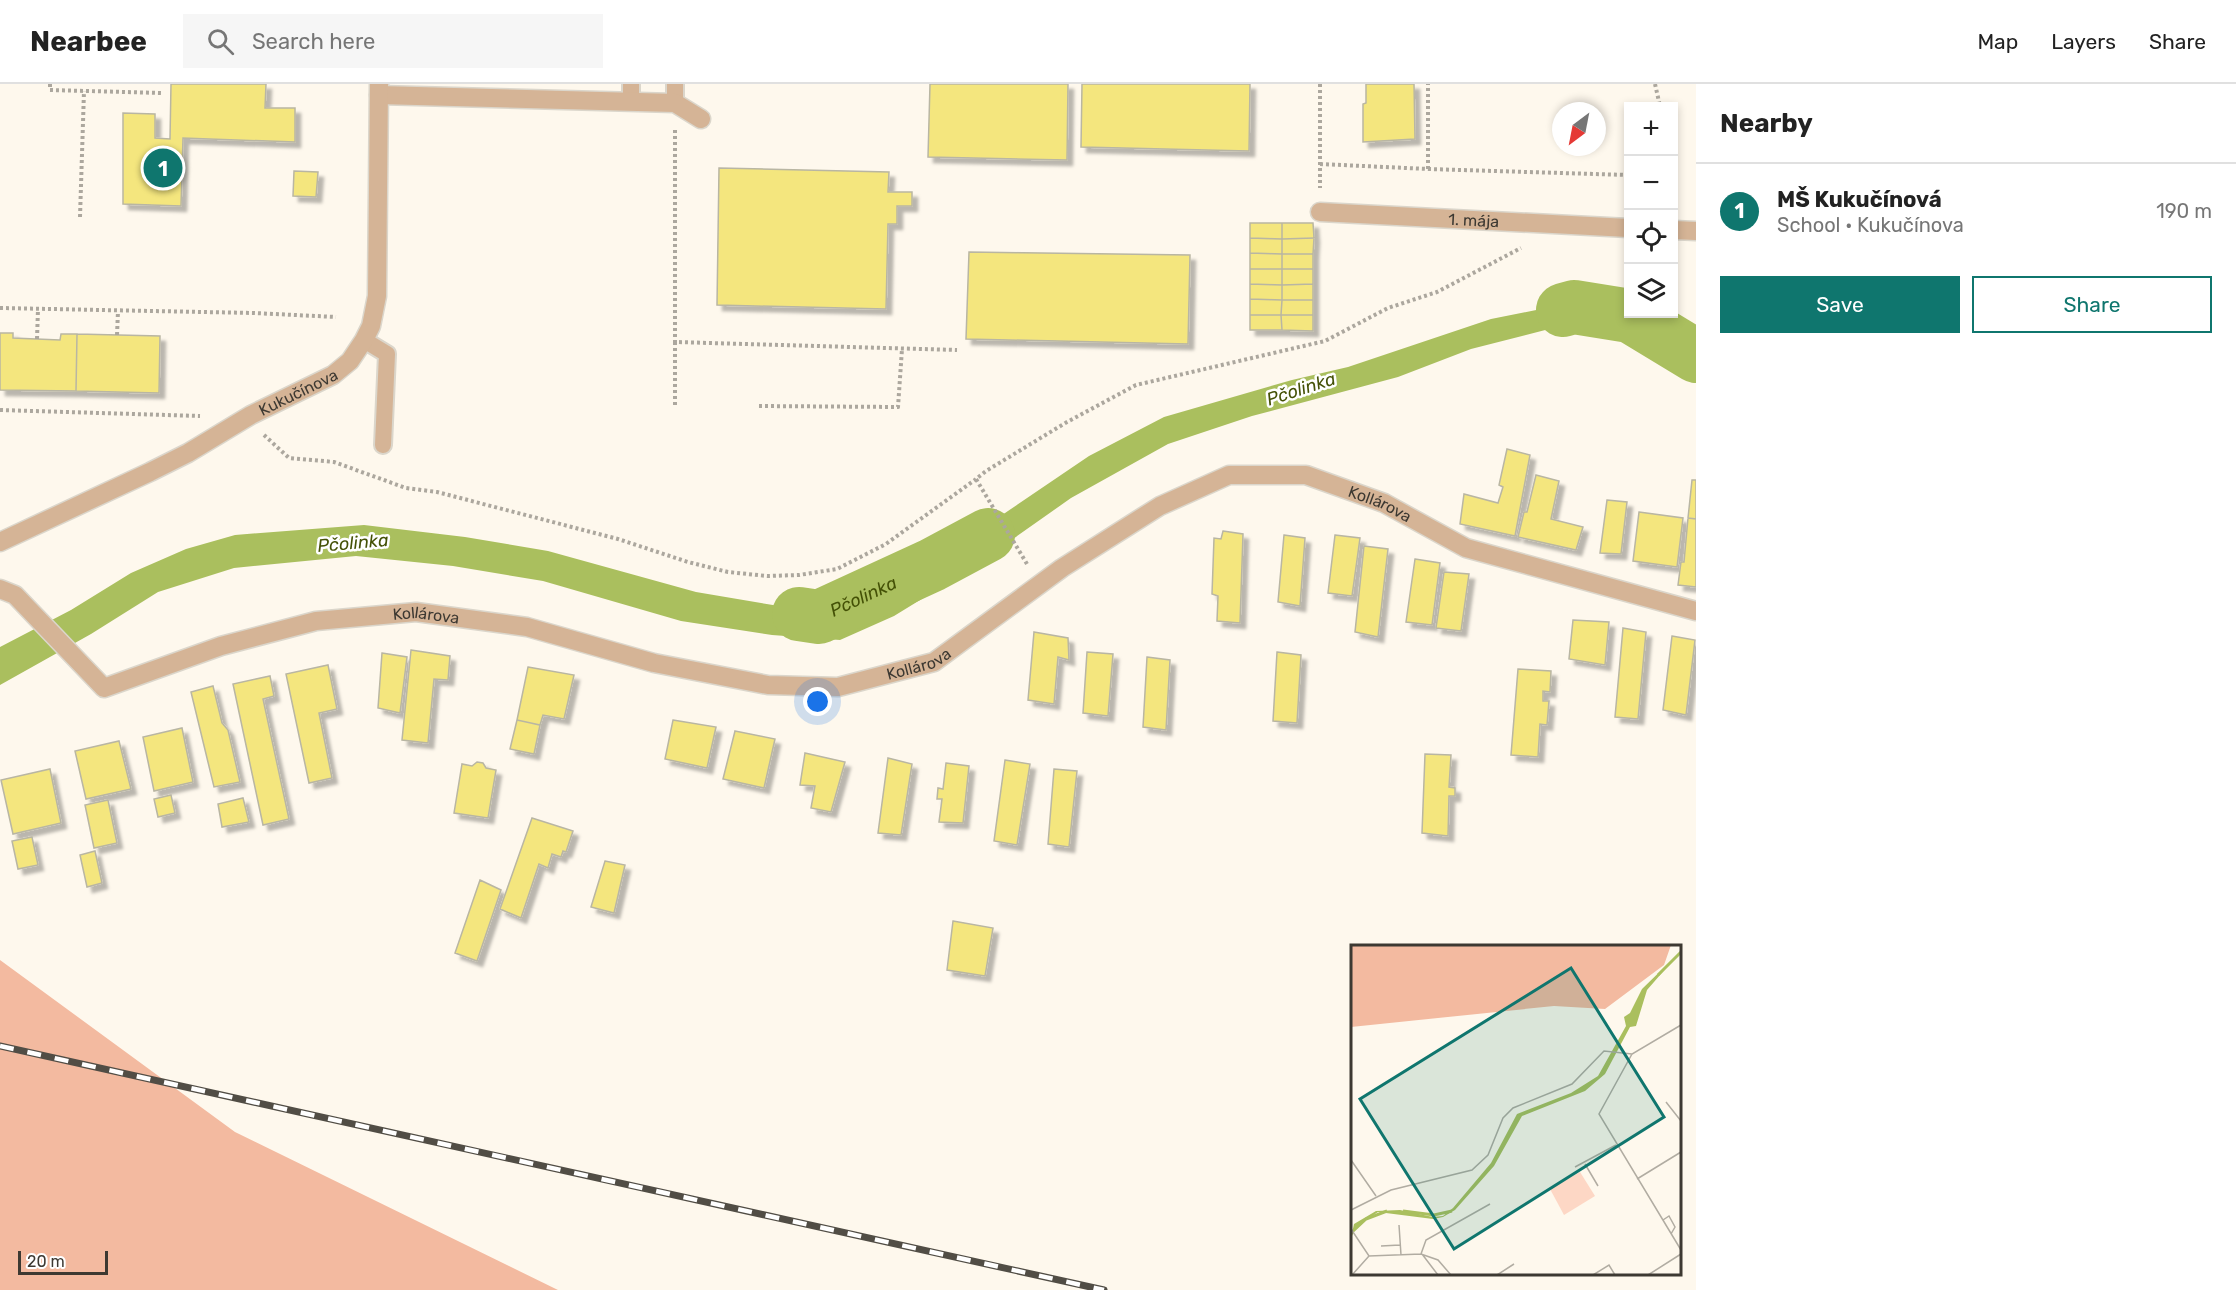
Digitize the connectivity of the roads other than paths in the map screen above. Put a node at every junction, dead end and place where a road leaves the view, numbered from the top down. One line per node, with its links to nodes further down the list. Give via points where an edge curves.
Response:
1 (675, 84): 4 (lane)
2 (379, 89): 3 (street, Kukučínova); 10 (street, Kukučínova, via 377,296)
3 (631, 93): 4 (street, Kukučínova)
4 (675, 103): 5 (street)
5 (701, 119)
6 (1320, 212): 7 (street, 1. mája)
7 (1624, 228)
8 (1678, 230): 9 (street)
9 (1696, 231)
10 (364, 340): 11 (lane, via 387,354); 12 (street, Kukučínova, via 350,361 333,375 250,415 188,453)
11 (383, 445)
12 (0, 542)
13 (7, 592): 14 (street, Kollárova, via 104,688 221,646 316,621 416,612 527,627 654,663 768,685 838,687 934,662 1062,568 1150,512 1230,475 1306,475 1384,503 1467,548)
14 (1696, 611)

